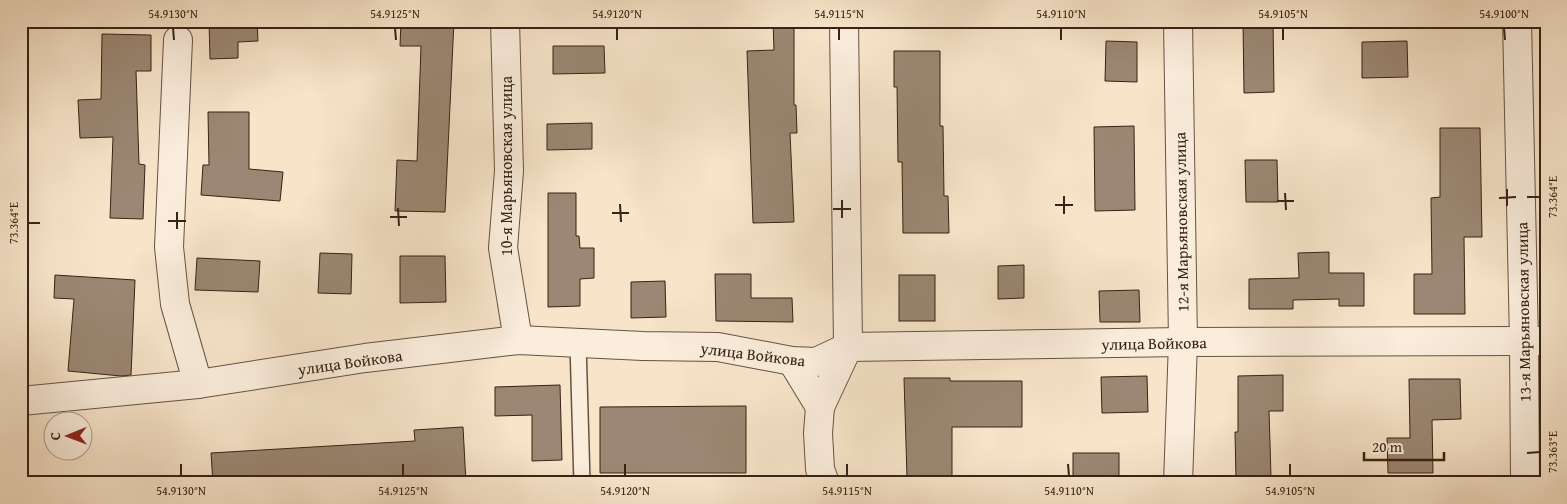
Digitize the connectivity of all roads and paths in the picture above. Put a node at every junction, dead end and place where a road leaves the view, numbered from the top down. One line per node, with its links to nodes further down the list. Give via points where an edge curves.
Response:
1 (505, 21): 6 (street, 10-я Марьяновская улица, via 509,171 502,248)
2 (844, 21): 10 (street)
3 (1178, 21): 8 (street, 12-я Марьяновская улица)
4 (1517, 21): 7 (street, 13-я Марьяновская улица)
5 (178, 40): 12 (street, via 169,247 175,304)
6 (518, 340): 9 (street, улица Войкова); 12 (street, улица Войкова, via 365,358)
7 (1535, 341): 8 (street, улица Войкова); 18 (street, 13-я Марьяновская улица)
8 (1183, 342): 10 (street, улица Войкова); 17 (street, 12-я Марьяновская улица)
9 (578, 343): 11 (street, улица Войкова, via 718,347); 15 (lane)
10 (848, 347): 11 (street, улица Войкова, via 816,362); 14 (street)
11 (792, 361): 14 (street)
12 (198, 384): 13 (street, улица Войкова)
13 (21, 401)
14 (820, 407): 16 (street, via 820,469)
15 (582, 483)
16 (825, 483)
17 (1178, 483)
18 (1525, 483)

